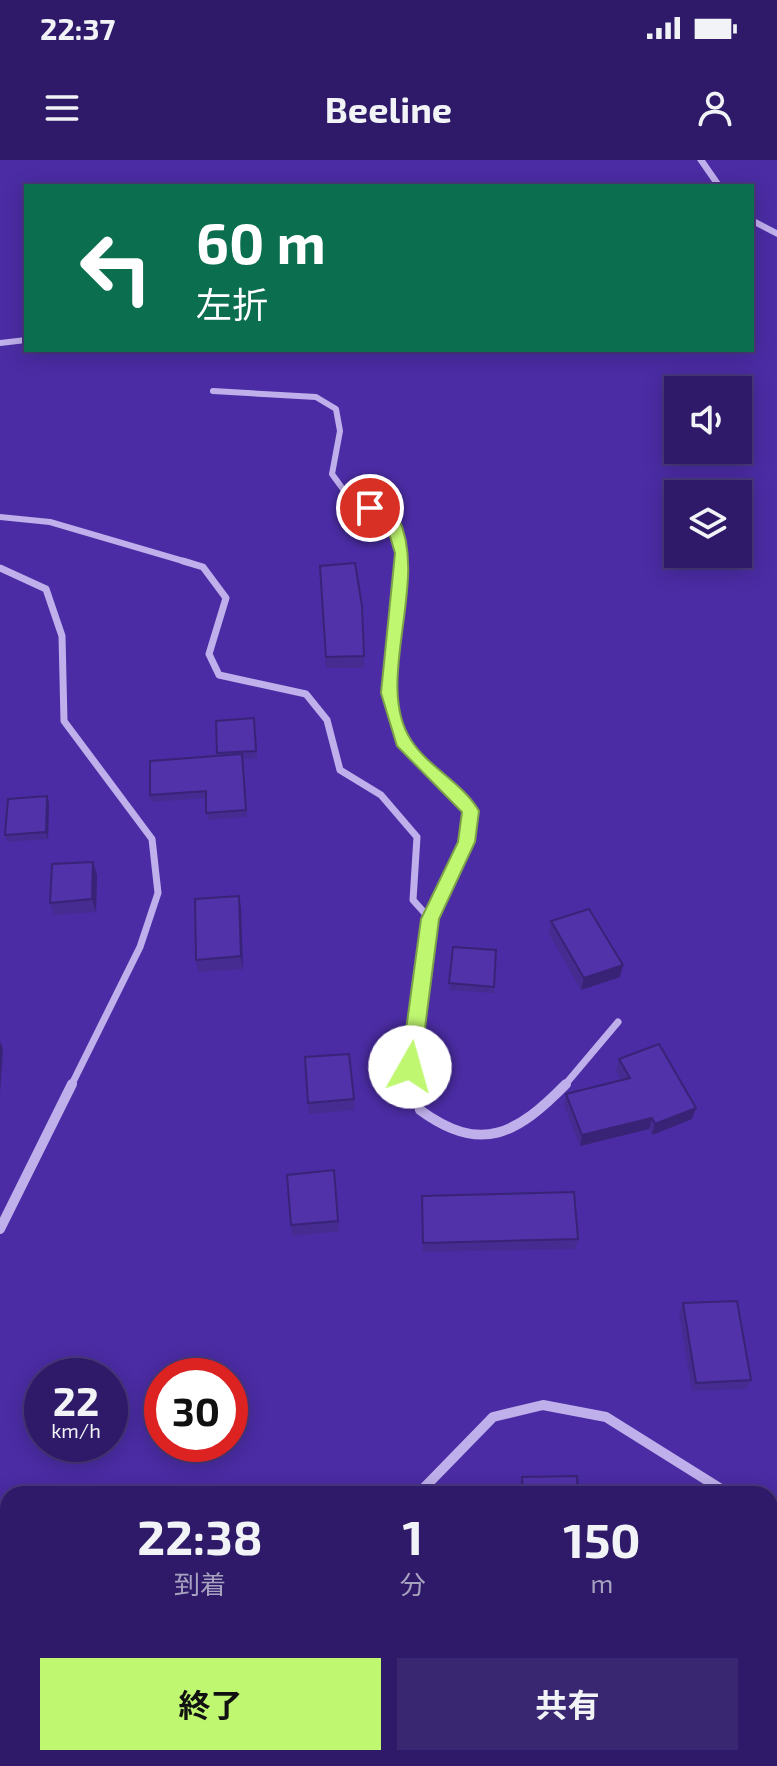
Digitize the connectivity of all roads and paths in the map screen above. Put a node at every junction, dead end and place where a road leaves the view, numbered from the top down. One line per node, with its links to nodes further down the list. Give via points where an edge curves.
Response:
1 (701, 160): 2 (street)
2 (718, 184)
3 (754, 221): 4 (street)
4 (777, 234)
5 (24, 340): 6 (street)
6 (0, 343)
7 (213, 391): 10 (street, via 316,397 336,409 340,431 332,474 348,496 393,521 402,553 389,693 402,742 471,811 466,842)
8 (0, 517): 10 (street, via 50,522 203,567 226,598 209,654 219,675 306,694 327,720 340,770 381,795 417,837 413,900)
9 (0, 568): 12 (street, via 46,589 62,636 64,721 152,839 158,893 140,947)
10 (430, 919): 11 (street, via 410,1067 420,1110 455,1133 503,1135 531,1121)
11 (618, 1022)
12 (0, 1229)
13 (426, 1486): 14 (street, via 493,1417 543,1405 606,1417)
14 (716, 1486)

